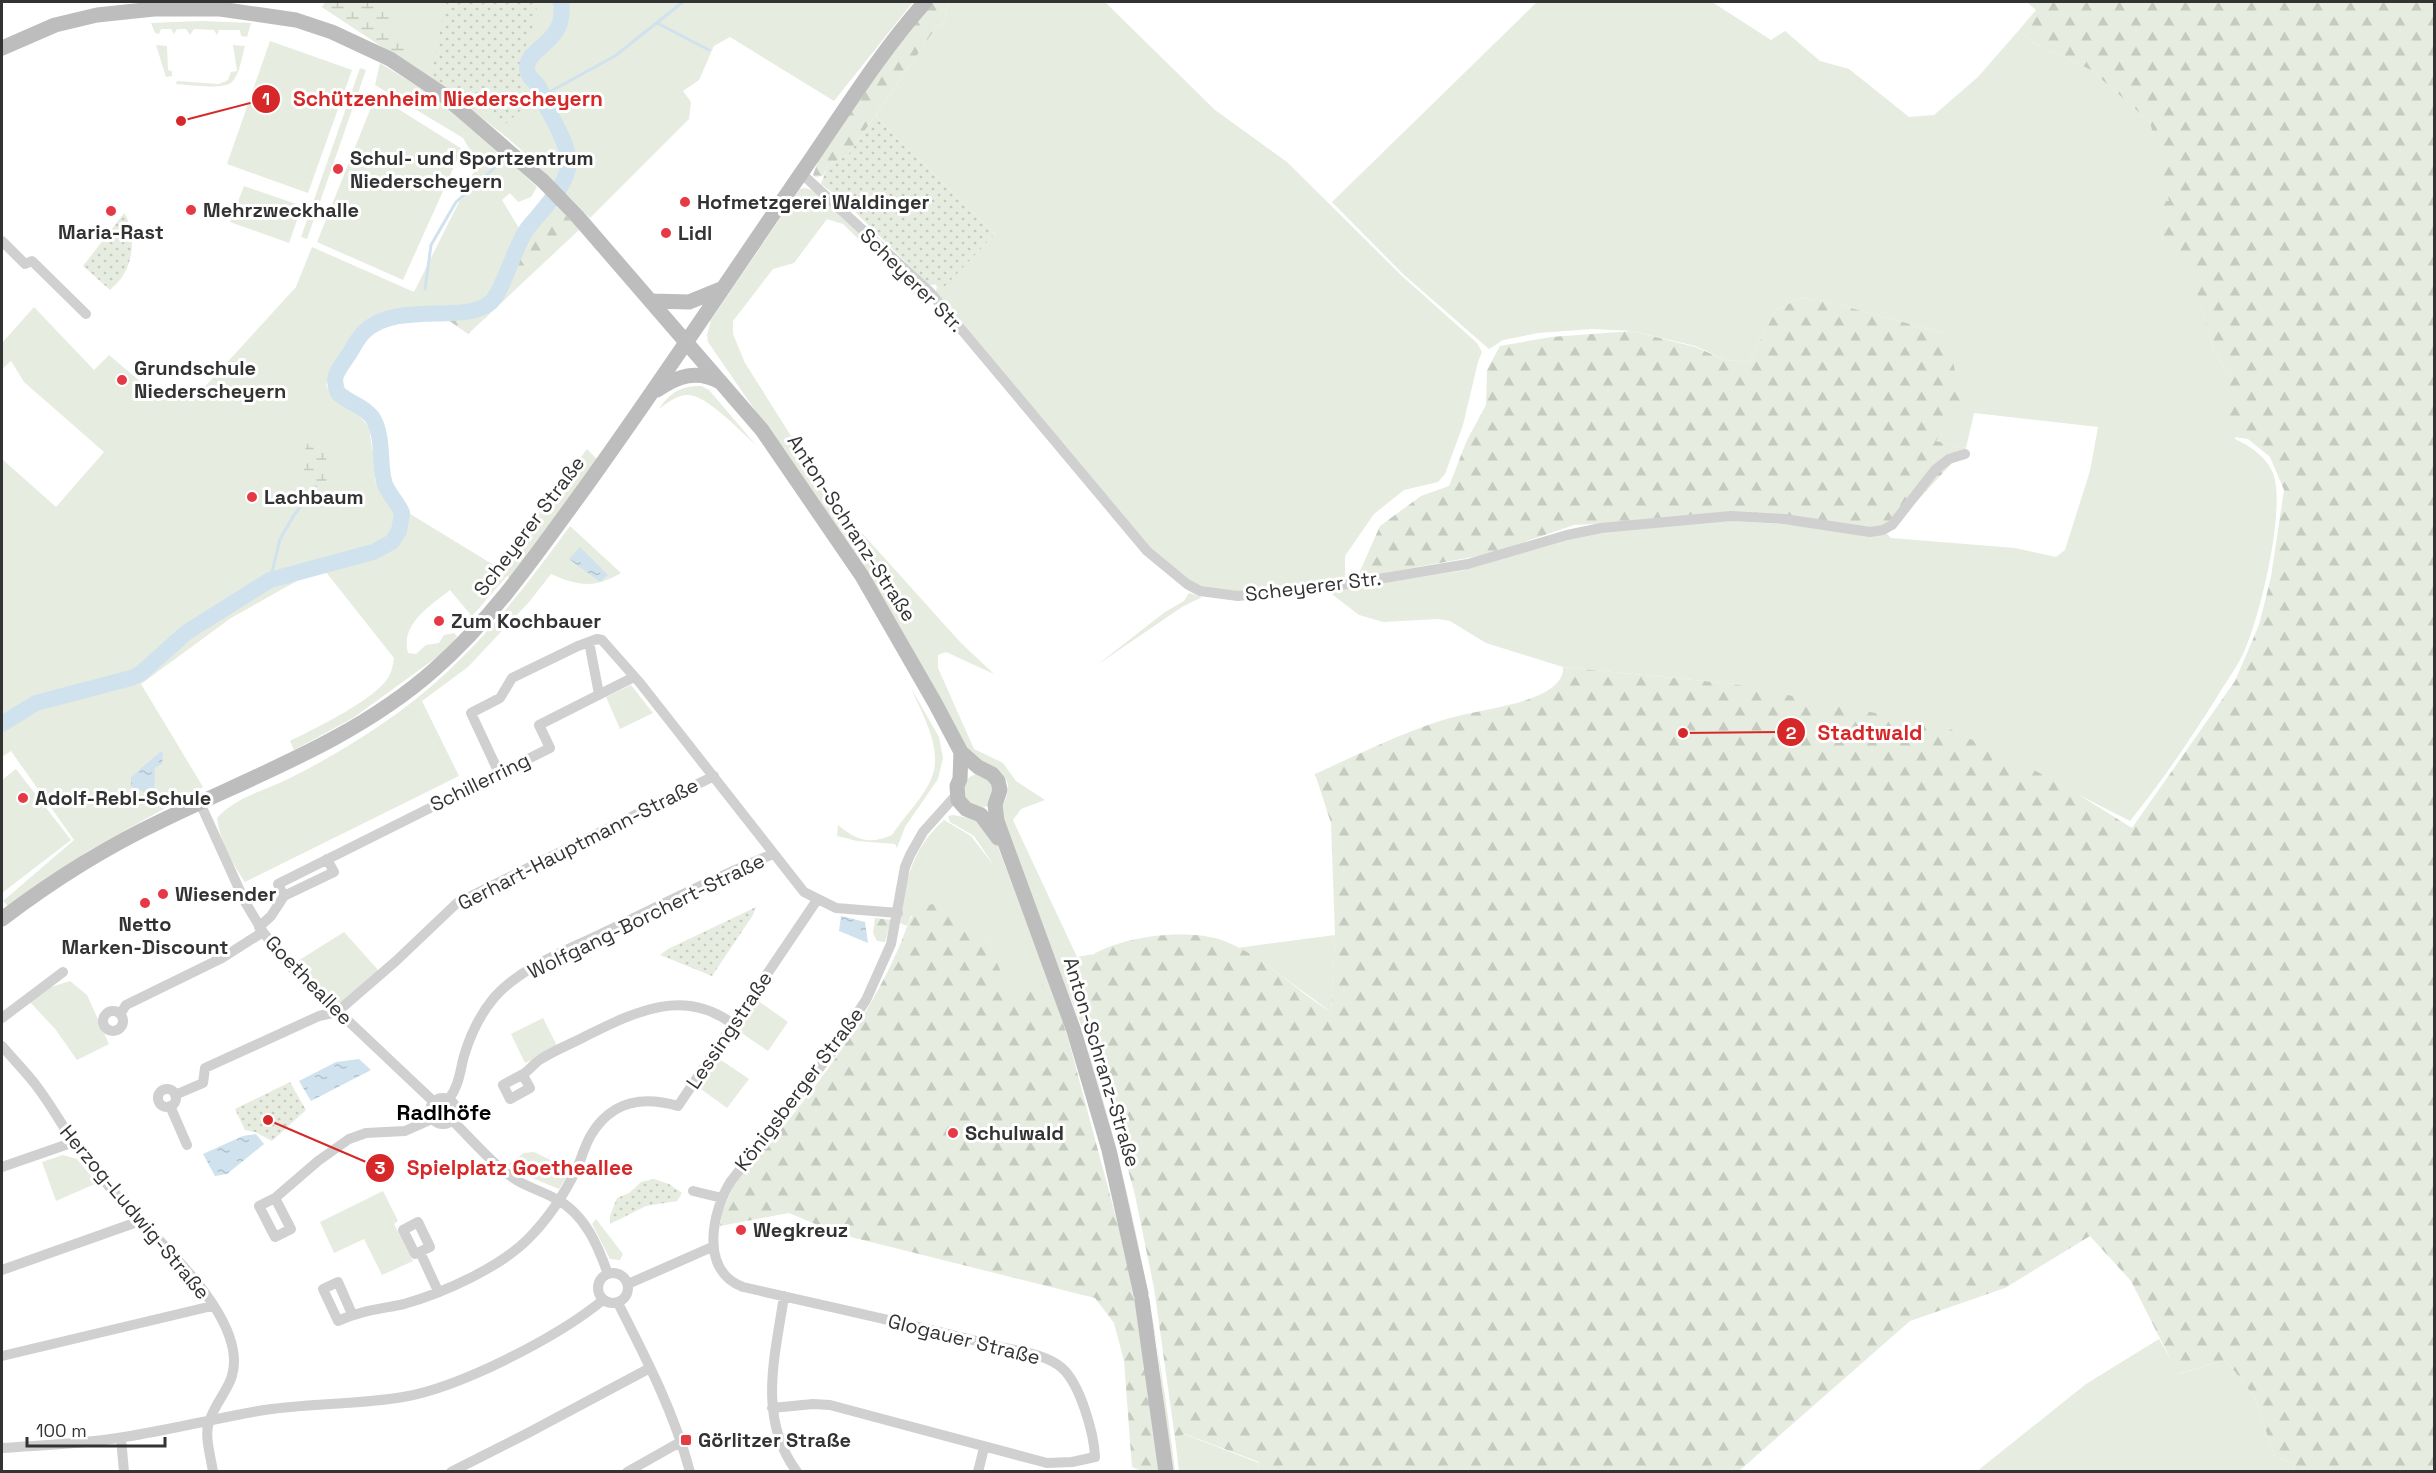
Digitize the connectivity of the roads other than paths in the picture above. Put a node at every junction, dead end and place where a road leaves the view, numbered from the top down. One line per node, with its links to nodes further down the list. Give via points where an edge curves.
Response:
1 (925, 2): 4 (main road, Scheyerer Straße, via 876,63)
2 (138, 6): 3 (main road, Anton-Schranz-Straße, via 74,19); 7 (main road, Anton-Schranz-Straße, via 258,13 314,25 390,59 441,93 543,181)
3 (2, 48)
4 (801, 173): 6 (main road, Scheyerer Straße); 12 (street, Scheyerer Str., via 930,292 1147,551 1200,591 1238,596 1348,584 1485,561 1601,528 1731,516 1876,532 1898,518 1935,470 1949,459)
5 (2, 241): 8 (street, via 25,264 32,261)
6 (722, 288): 7 (main road, via 689,302); 9 (main road, Scheyerer Straße)
7 (652, 301): 9 (main road, Anton-Schranz-Straße)
8 (86, 314)
9 (686, 341): 10 (main road, Anton-Schranz-Straße); 11 (main road, Scheyerer Straße)
10 (725, 385): 11 (main road, via 708,376 692,375 677,378); 16 (main road, Anton-Schranz-Straße, via 762,430 856,566)
11 (650, 395): 21 (main road, Scheyerer Straße, via 516,582 435,669 406,693 333,740)
12 (1965, 454)
13 (589, 642): 14 (street, via 602,640); 15 (street); 18 (street, via 512,678 500,698 471,713)
14 (634, 677): 15 (street, Schillerring); 19 (street)
15 (599, 694): 18 (street, Schillerring, via 539,725 550,748)
16 (961, 752): 17 (main road, Anton-Schranz-Straße); 20 (main road)
17 (983, 770): 20 (main road, via 970,771); 22 (main road, Anton-Schranz-Straße, via 1000,785)
18 (499, 773): 30 (street, Schillerring, via 327,859 334,872 284,896)
19 (714, 776): 26 (street); 32 (street, Gerhart-Hauptmann-Straße, via 457,903)
20 (958, 787): 23 (main road, Anton-Schranz-Straße); 24 (street, Königsberger Straße)
21 (200, 803): 29 (main road, Scheyerer Straße, via 87,860); 30 (street, Goetheallee)
22 (995, 805): 23 (main road, via 987,811); 25 (main road, Anton-Schranz-Straße)
23 (971, 811): 24 (street, via 951,809); 25 (main road, Anton-Schranz-Straße, via 984,819)
24 (939, 815): 28 (street, Königsberger Straße, via 910,855)
25 (1005, 847): 78 (main road, Anton-Schranz-Straße, via 1061,992 1109,1150 1142,1297)
26 (773, 854): 27 (street, via 801,888); 39 (street, Wolfgang-Borchert-Straße, via 696,887 511,982 493,999 477,1024)
27 (817, 900): 28 (street, via 847,909); 35 (street, Lessingstraße)
28 (898, 913): 49 (street, Königsberger Straße, via 886,959 866,1000)
29 (2, 919)
30 (261, 930): 32 (street, Goetheallee, via 288,964); 33 (street, Schillerring, via 222,958 126,1005)
31 (63, 972): 34 (street)
32 (337, 1012): 38 (street, via 319,1016 205,1068 203,1083); 40 (street, Goetheallee)
33 (120, 1014)
34 (2, 1018)
35 (733, 1024): 37 (street, via 696,1007 654,1008 622,1018 543,1057); 50 (street, Lessingstraße, via 678,1106 654,1100 635,1102 616,1109 603,1120)
36 (2, 1046): 44 (street, Herzog-Ludwig-Straße, via 35,1084)
37 (523, 1074)
38 (175, 1095): 41 (street); 41 (street, via 165,1090 159,1095 161,1104)
39 (449, 1099): 40 (street); 43 (street, via 457,1109)
40 (434, 1102): 42 (street, via 430,1109)
41 (170, 1106): 45 (street)
42 (432, 1119): 43 (street, via 440,1124); 48 (street, via 405,1131 366,1133 349,1139)
43 (453, 1121): 50 (street, via 500,1167)
44 (74, 1142): 46 (street); 51 (street, Herzog-Ludwig-Straße)
45 (187, 1145)
46 (2, 1167)
47 (693, 1191): 49 (street)
48 (275, 1198)
49 (722, 1198): 52 (street, Königsberger Straße)
50 (559, 1200): 55 (street, via 589,1231); 57 (street, via 514,1251)
51 (140, 1221): 54 (street); 61 (street, Herzog-Ludwig-Straße, via 183,1266)
52 (712, 1247): 56 (street); 58 (street, Glogauer Straße, via 733,1282)
53 (420, 1252): 57 (street)
54 (2, 1269)
55 (608, 1274): 56 (street, via 622,1276); 59 (street, via 598,1286)
56 (628, 1284): 60 (street, via 625,1298)
57 (438, 1292): 62 (street)
58 (784, 1296): 65 (street, via 772,1373); 70 (street, Glogauer Straße, via 986,1343 1047,1359 1062,1367 1086,1414 1095,1456 1047,1463)
59 (603, 1300): 60 (street); 66 (street, via 530,1346 440,1387 406,1396 260,1411)
60 (618, 1303): 64 (street)
61 (212, 1306): 63 (street); 66 (street, Herzog-Ludwig-Straße, via 229,1336 234,1365 227,1391)
62 (352, 1314)
63 (2, 1356)
64 (650, 1368): 68 (street); 73 (street)
65 (772, 1408): 70 (street, Glogauer Straße, via 830,1405); 76 (street, via 779,1440)
66 (209, 1422): 67 (street); 72 (street)
67 (121, 1438): 69 (street); 71 (street)
68 (682, 1441): 74 (street); 75 (street)
69 (2, 1448)
70 (984, 1448): 77 (street)
71 (124, 1472)
72 (213, 1472)
73 (451, 1472)
74 (627, 1472)
75 (690, 1472)
76 (798, 1472)
77 (978, 1472)
78 (1166, 1472)

